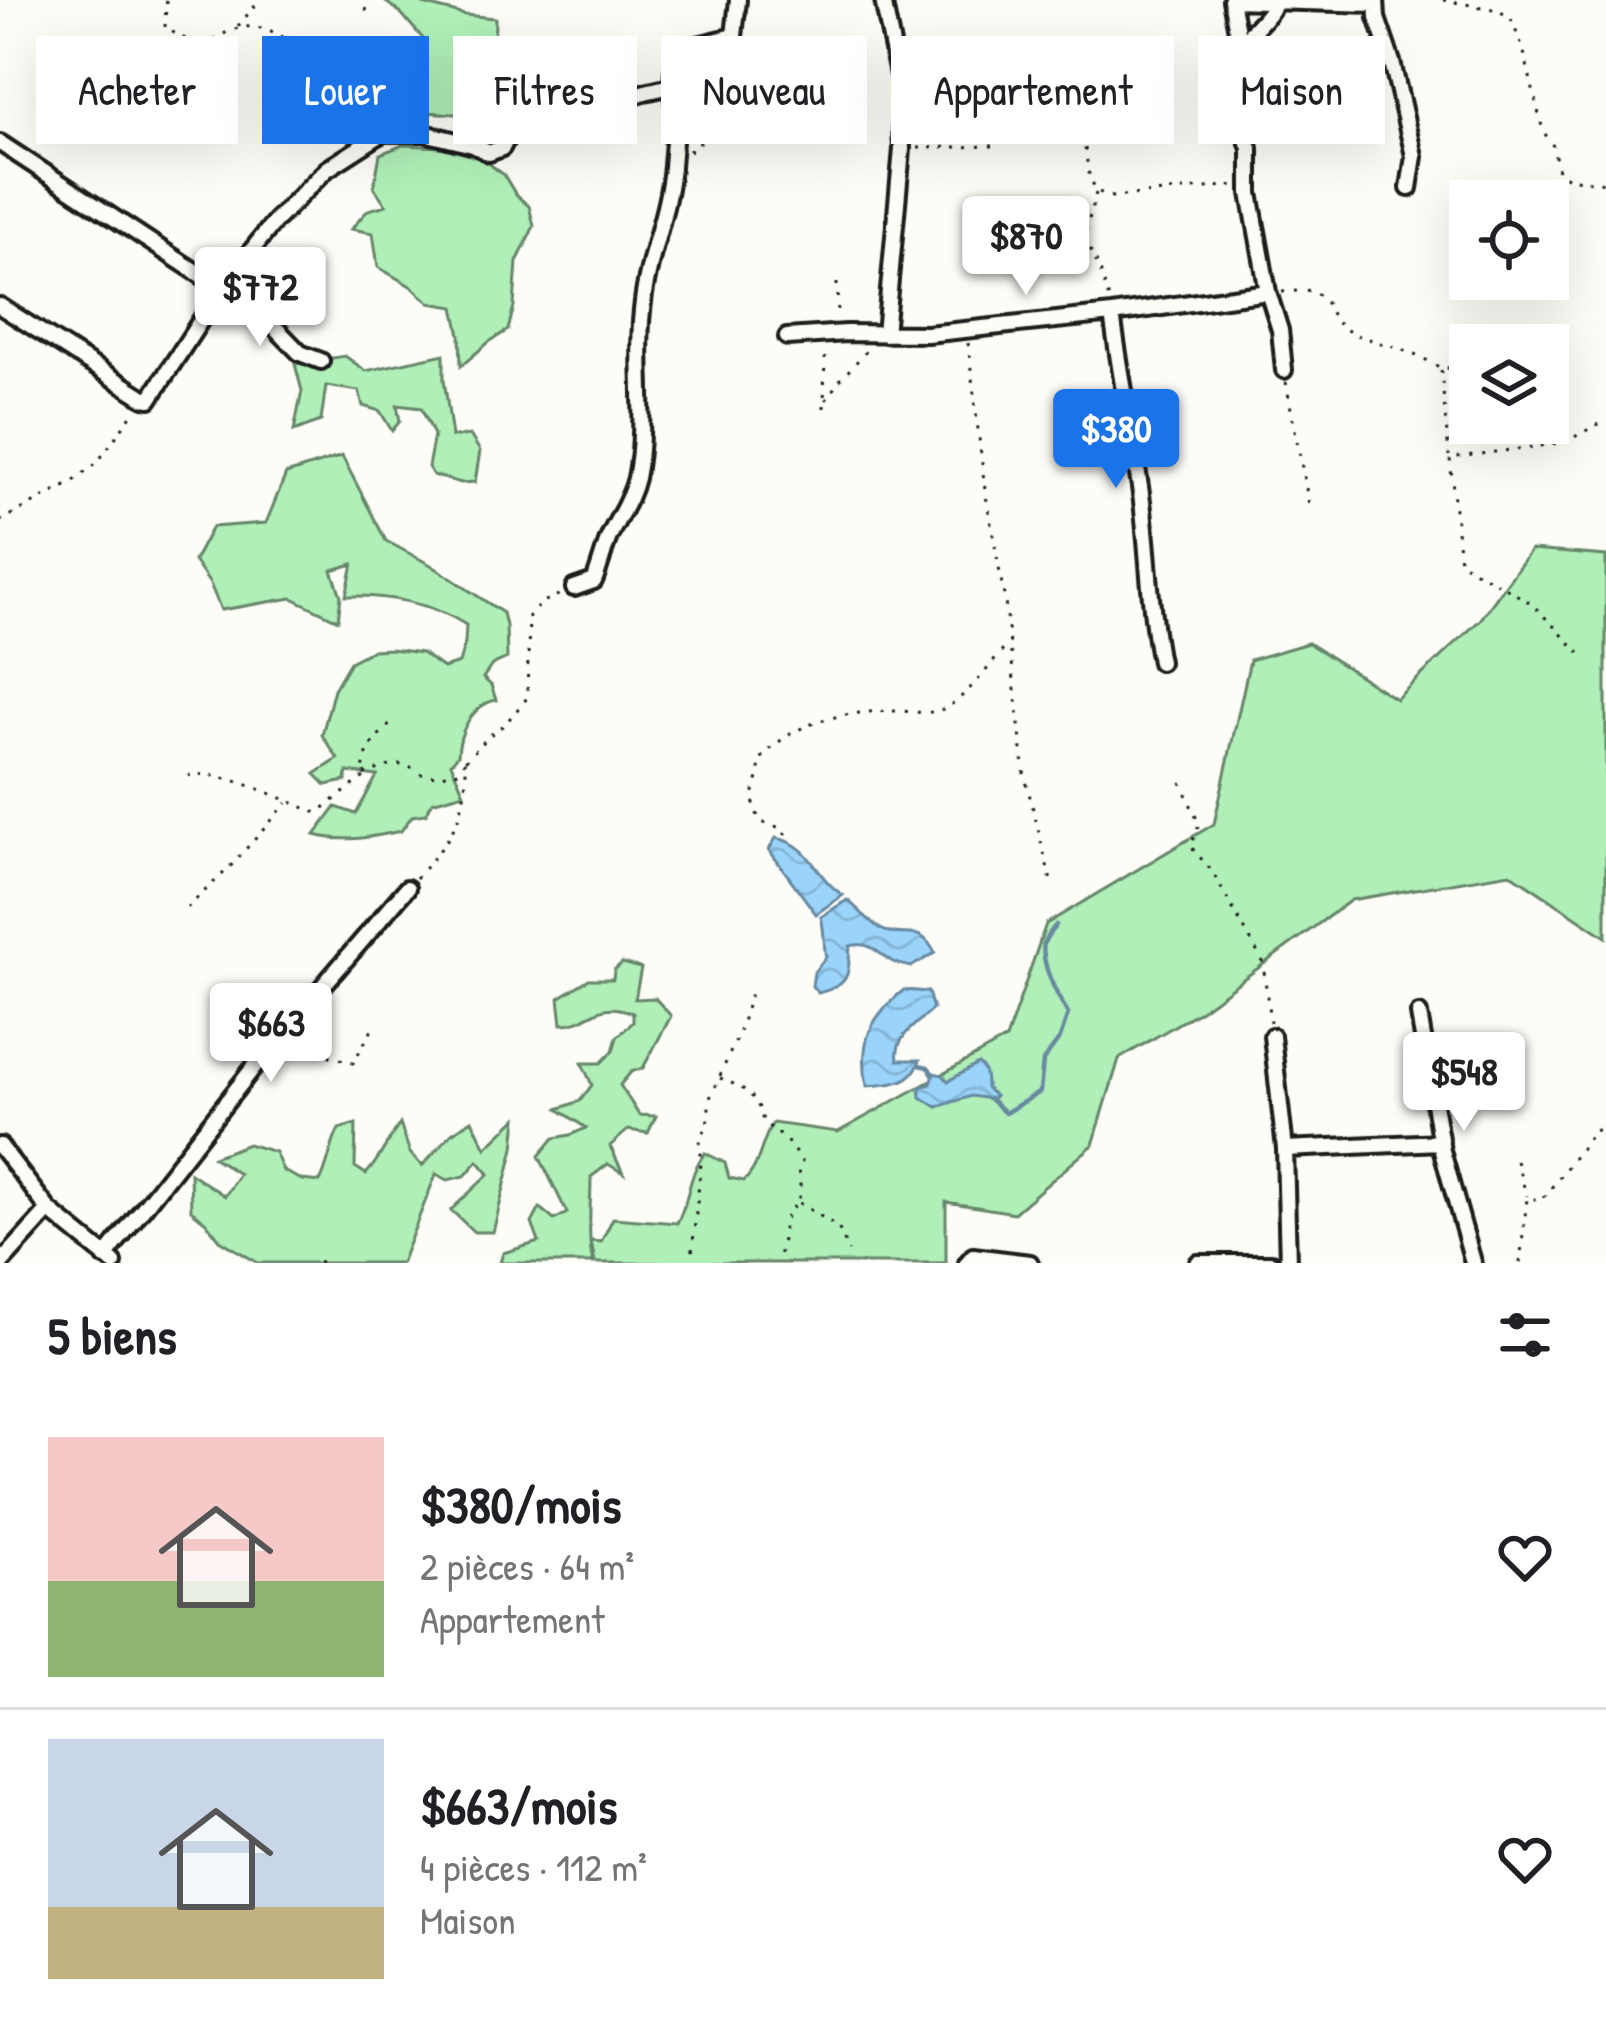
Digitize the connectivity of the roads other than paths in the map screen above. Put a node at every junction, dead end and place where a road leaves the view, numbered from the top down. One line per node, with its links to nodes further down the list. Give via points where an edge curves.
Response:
1 (738, 0): 6 (street)
2 (884, 0): 18 (street, via 902,148)
3 (1231, 0): 4 (street); 7 (street)
4 (1276, 1): 5 (street); 8 (street)
5 (1376, 2): 13 (street, via 1414,156)
6 (734, 36)
7 (1238, 36)
8 (1247, 36)
9 (661, 88): 14 (street, via 508,135 490,153 424,133 382,133 275,220)
10 (0, 143): 14 (street)
11 (674, 144): 22 (street, via 669,200 643,297 635,481 594,581)
12 (1248, 144): 15 (street)
13 (1409, 188)
14 (221, 289): 16 (street, via 154,397 145,398); 20 (street, via 301,354)
15 (1268, 292): 17 (street); 21 (street)
16 (0, 306)
17 (1112, 314): 18 (street); 23 (street)
18 (882, 334): 19 (street)
19 (787, 338)
20 (321, 361)
21 (1284, 370)
22 (574, 588)
23 (1160, 662)
24 (407, 888): 31 (street, via 261,1058)
25 (1419, 1015): 27 (street)
26 (1272, 1036): 29 (street)
27 (1441, 1142): 29 (street); 39 (street)
28 (0, 1146): 30 (street)
29 (1286, 1149): 37 (street)
30 (49, 1210): 31 (street); 32 (street)
31 (110, 1260)
32 (1, 1263)
33 (967, 1263): 34 (street, via 973,1256)
34 (1030, 1263)
35 (1198, 1263): 36 (street)
36 (1271, 1263)
37 (1288, 1263)
38 (1457, 1263): 39 (street)
39 (1475, 1263)

